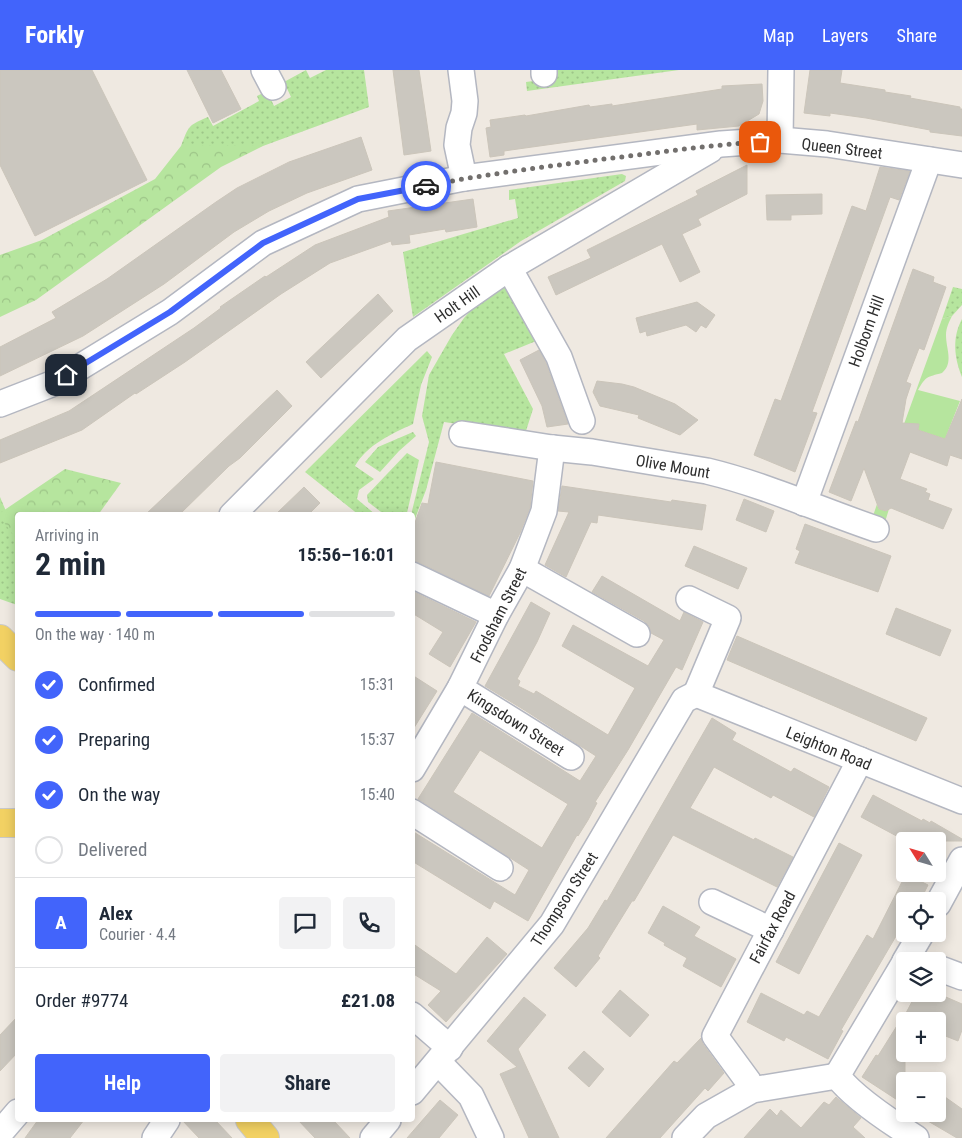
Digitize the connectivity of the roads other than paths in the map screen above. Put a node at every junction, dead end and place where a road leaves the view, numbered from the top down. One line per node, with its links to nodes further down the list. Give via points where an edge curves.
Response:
1 (461, 70): 7 (street, via 465,101 457,145)
2 (781, 70): 3 (street)
3 (780, 140): 4 (street, Queen Street); 5 (street, Queen Street)
4 (721, 144): 7 (street, Queen Street); 8 (street, Holt Hill)
5 (929, 160): 6 (street, Queen Street); 13 (street, Holborn Hill)
6 (962, 165)
7 (464, 178): 9 (street, Queen Street, via 358,199 263,243 170,312 54,383)
8 (509, 268): 10 (street, via 559,357); 14 (street, Holt Hill, via 407,339)
9 (0, 404)
10 (582, 421)
11 (462, 434): 12 (street, Olive Mount)
12 (552, 448): 13 (street, Olive Mount, via 722,475); 16 (street, Frodsham Street, via 544,510)
13 (804, 503): 15 (street, Olive Mount)
14 (235, 512)
15 (876, 530)
16 (522, 569): 19 (street, Frodsham Street); 20 (street)
17 (415, 576): 19 (street)
18 (689, 600): 24 (street, via 728,618)
19 (496, 615): 23 (street, Frodsham Street)
20 (637, 634)
21 (0, 639): 22 (main road)
22 (15, 655)
23 (460, 688): 25 (street, Kingsdown Street); 27 (street, Frodsham Street)
24 (696, 694): 26 (street, Leighton Road); 41 (street, Thompson Street, via 684,700 552,924)
25 (571, 757)
26 (860, 760): 28 (street, Leighton Road); 36 (street, Fairfax Road)
27 (415, 764)
28 (962, 801)
29 (415, 814): 33 (street)
30 (0, 823): 31 (main road)
31 (15, 823)
32 (962, 860): 34 (street)
33 (500, 868)
34 (945, 892)
35 (712, 902): 36 (street)
36 (771, 930): 44 (street, Fairfax Road, via 715,1036)
37 (946, 971): 38 (street)
38 (962, 977)
39 (896, 982): 42 (street)
40 (415, 1019): 41 (street)
41 (444, 1055): 43 (street, Thompson Street); 53 (street, via 471,1096)
42 (837, 1076): 44 (street); 55 (street, via 844,1085)
43 (415, 1089)
44 (752, 1090): 54 (street, via 706,1116)
45 (15, 1116): 49 (street)
46 (165, 1122): 50 (street)
47 (252, 1122): 51 (main road)
48 (386, 1122): 52 (street)
49 (0, 1133)
50 (155, 1138)
51 (265, 1138)
52 (373, 1138)
53 (491, 1138)
54 (685, 1138)
55 (916, 1138)

